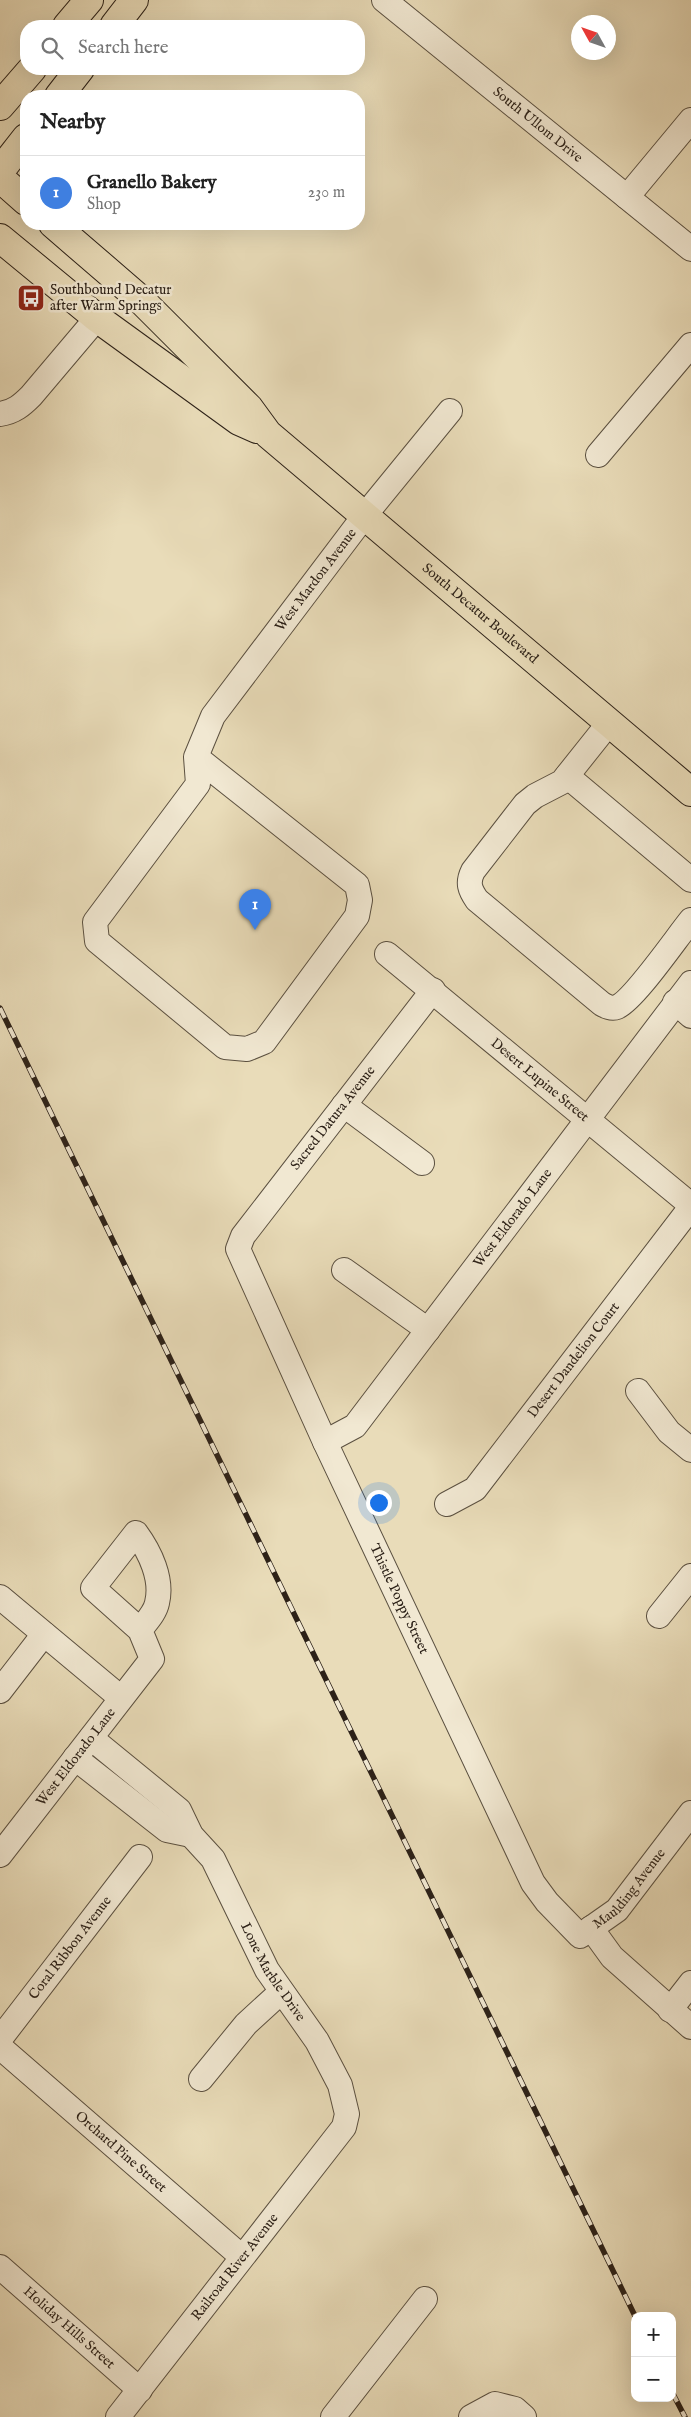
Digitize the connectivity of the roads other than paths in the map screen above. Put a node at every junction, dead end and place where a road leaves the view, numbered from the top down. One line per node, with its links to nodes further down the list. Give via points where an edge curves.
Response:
1 (89, 0): 4 (main road)
2 (134, 0): 5 (main road)
3 (384, 0): 15 (street, South Ullom Drive)
4 (72, 20)
5 (119, 20)
6 (27, 75): 9 (main road)
7 (75, 75): 8 (main road)
8 (64, 90)
9 (0, 106)
10 (691, 120): 15 (street)
11 (20, 146): 12 (main road)
12 (0, 171)
13 (0, 178): 14 (main road)
14 (20, 196)
15 (627, 197): 18 (street, South Ullom Drive)
16 (60, 230): 23 (main road, South Decatur Boulevard, via 140,299 249,408)
17 (0, 238): 19 (main road, South Decatur Boulevard)
18 (691, 249)
19 (97, 318): 22 (street, via 31,396 8,413); 23 (main road, South Decatur Boulevard, via 239,421)
20 (691, 345): 24 (street)
21 (450, 412): 25 (street, West Mardon Avenue)
22 (0, 414)
23 (268, 434): 25 (main road, South Decatur Boulevard)
24 (598, 455)
25 (365, 515): 26 (main road, South Decatur Boulevard); 27 (street, West Mardon Avenue, via 213,716)
26 (609, 723): 28 (street); 29 (main road, South Decatur Boulevard)
27 (196, 757): 27 (street, via 356,884 360,900 357,916 264,1042 247,1049 226,1046 97,941 94,922 198,784)
28 (567, 776): 30 (street); 31 (street, via 525,804 478,864 469,883 477,900 602,1004 613,1008 633,994)
29 (691, 792)
30 (691, 880)
31 (691, 920)
32 (388, 954): 34 (street, Desert Lupine Street)
33 (691, 983): 35 (street, West Eldorado Lane)
34 (433, 990): 36 (street, Sacred Datura Avenue); 37 (street, Desert Lupine Street)
35 (683, 1009): 37 (street, West Eldorado Lane)
36 (344, 1105): 38 (street); 40 (street, Sacred Datura Avenue, via 243,1236)
37 (589, 1118): 39 (street, Desert Lupine Street); 42 (street, West Eldorado Lane)
38 (422, 1163)
39 (691, 1206): 46 (street, Desert Dandelion Court, via 475,1489)
40 (238, 1249): 44 (street, Thistle Poppy Street)
41 (344, 1270): 42 (street)
42 (428, 1330): 44 (street, West Eldorado Lane, via 355,1426)
43 (638, 1391): 45 (street, via 669,1432)
44 (325, 1442): 60 (street, Thistle Poppy Street, via 533,1883 547,1902)
45 (691, 1450)
46 (447, 1504)
47 (691, 1576): 49 (street)
48 (0, 1596): 51 (street)
49 (659, 1616)
50 (140, 1630): 53 (street, West Eldorado Lane, via 152,1659)
51 (44, 1634): 52 (street); 53 (street)
52 (0, 1691)
53 (121, 1698): 54 (street, West Eldorado Lane)
54 (90, 1738): 55 (street, West Eldorado Lane); 56 (street, Lone Marble Drive)
55 (75, 1758): 56 (street, Lone Marble Drive); 58 (street, West Eldorado Lane)
56 (145, 1797): 62 (street, Lone Marble Drive, via 179,1810 191,1835 213,1859)
57 (691, 1814): 60 (street, Maulding Avenue, via 616,1910)
58 (0, 1855)
59 (140, 1857): 65 (street, Coral Ribbon Avenue)
60 (586, 1932): 63 (street, Thistle Poppy Street)
61 (691, 1983): 63 (street)
62 (281, 1992): 67 (street, via 246,2024); 68 (street, Lone Marble Drive, via 317,2040 340,2085)
63 (670, 2010): 64 (street, Thistle Poppy Street)
64 (691, 2027)
65 (0, 2039)
66 (0, 2047): 69 (street, Orchard Pine Street)
67 (201, 2079)
68 (347, 2114): 69 (street, Railroad River Avenue, via 344,2126)
69 (242, 2257): 72 (street, Railroad River Avenue)
70 (0, 2267): 72 (street, Holiday Hills Street)
71 (425, 2299): 74 (street)
72 (140, 2390): 73 (street, Railroad River Avenue)
73 (118, 2417)
74 (332, 2417)
75 (470, 2417): 76 (street, via 495,2404 516,2409)
76 (524, 2417)

